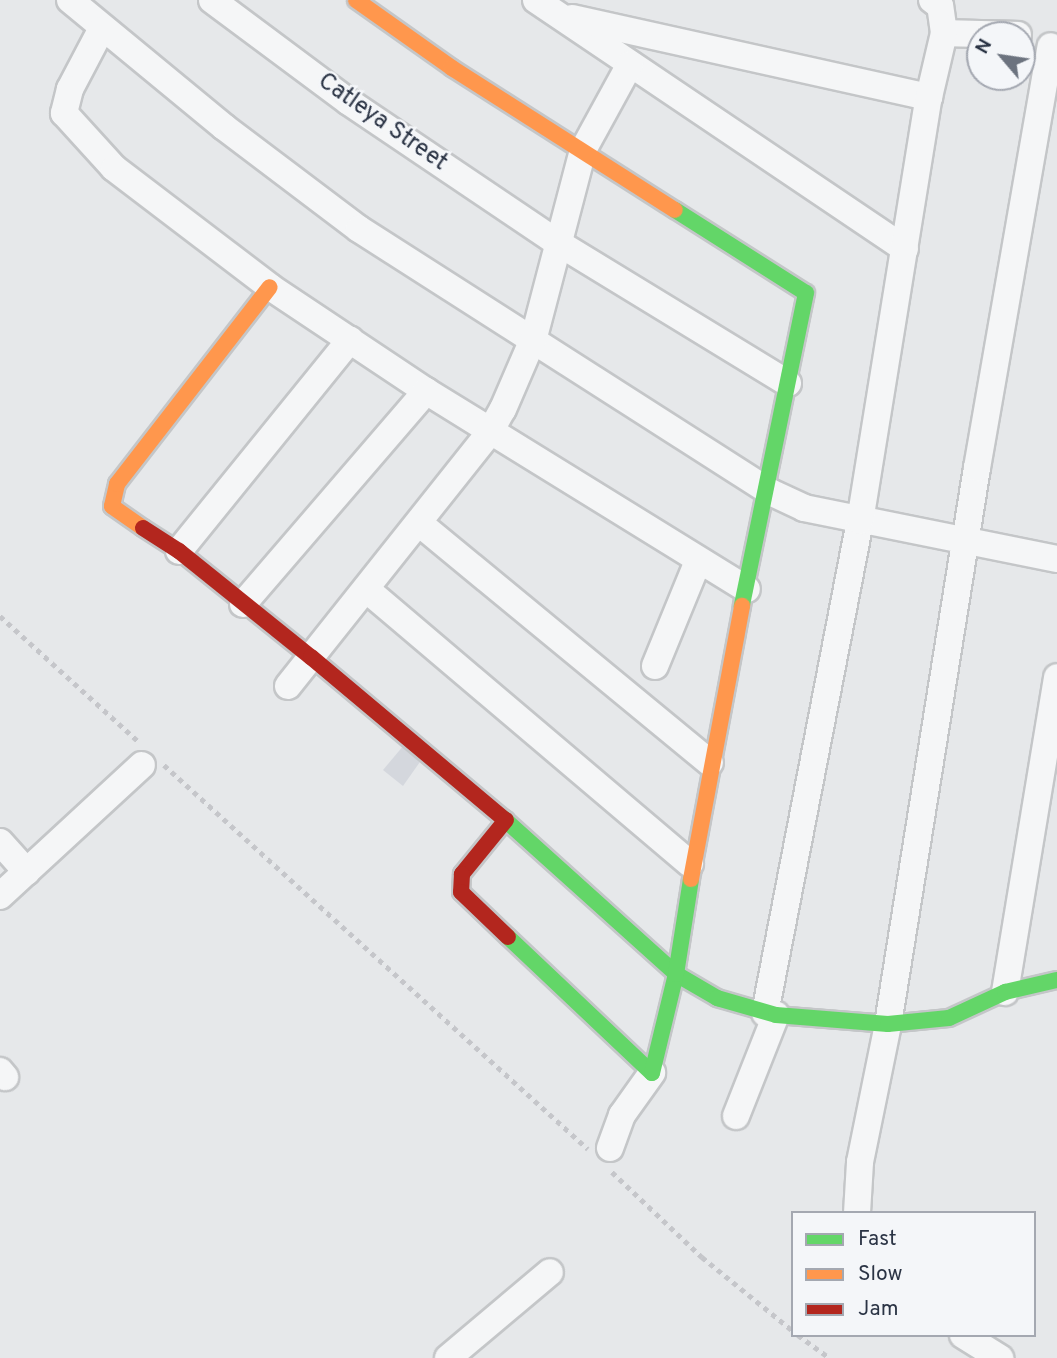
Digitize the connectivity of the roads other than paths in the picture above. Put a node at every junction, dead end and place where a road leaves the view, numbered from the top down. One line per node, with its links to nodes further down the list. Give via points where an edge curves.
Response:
1 (47, 0): 6 (street)
2 (212, 0): 14 (street, Catleya Street, via 349,102)
3 (356, 0): 13 (street, via 452,68)
4 (932, 0): 7 (street, via 940,6)
5 (546, 7): 11 (street); 12 (street)
6 (86, 10): 16 (street, via 65,102 68,120 114,168); 17 (street, via 337,213)
7 (944, 33): 8 (street); 12 (street)
8 (966, 34)
9 (1036, 41): 10 (street)
10 (1054, 47): 25 (street)
11 (630, 64): 13 (street); 15 (street)
12 (929, 97): 15 (street)
13 (583, 150): 14 (street); 19 (street, via 806,293)
14 (555, 242): 17 (street); 19 (street, Catleya Street)
15 (905, 249): 23 (street)
16 (270, 287): 18 (street); 26 (street, via 112,495 112,506 119,513)
17 (534, 337): 21 (street); 22 (street)
18 (349, 340): 20 (street); 26 (street)
19 (788, 383): 22 (street)
20 (426, 391): 21 (street); 31 (street)
21 (490, 432): 24 (street); 28 (street)
22 (768, 491): 23 (street, via 804,508); 30 (street)
23 (860, 521): 25 (street); 46 (street)
24 (419, 523): 29 (street); 37 (street)
25 (965, 542): 27 (street); 47 (street)
26 (179, 551): 31 (street)
27 (1057, 558)
28 (698, 561): 30 (street); 33 (street)
29 (366, 589): 32 (street); 40 (street)
30 (747, 589): 37 (street)
31 (243, 604): 32 (street)
32 (311, 657): 35 (street); 38 (street)
33 (655, 666)
34 (1057, 677): 45 (street)
35 (288, 686)
36 (146, 755): 41 (street)
37 (710, 763): 40 (street)
38 (506, 820): 43 (street); 48 (street, via 462,874 461,892)
39 (0, 842): 41 (street)
40 (690, 864): 43 (street)
41 (27, 872): 42 (street)
42 (0, 897)
43 (676, 974): 46 (street, via 730,1004); 48 (street)
44 (1057, 980): 45 (street)
45 (1005, 992): 47 (street, via 949,1018)
46 (770, 1014): 47 (street); 49 (street)
47 (888, 1024): 51 (street, via 860,1162)
48 (652, 1073): 50 (street, via 622,1115)
49 (736, 1116)
50 (605, 1158)
51 (857, 1211)
52 (550, 1272): 54 (street)
53 (966, 1337): 55 (street)
54 (448, 1358)
55 (1000, 1358)

